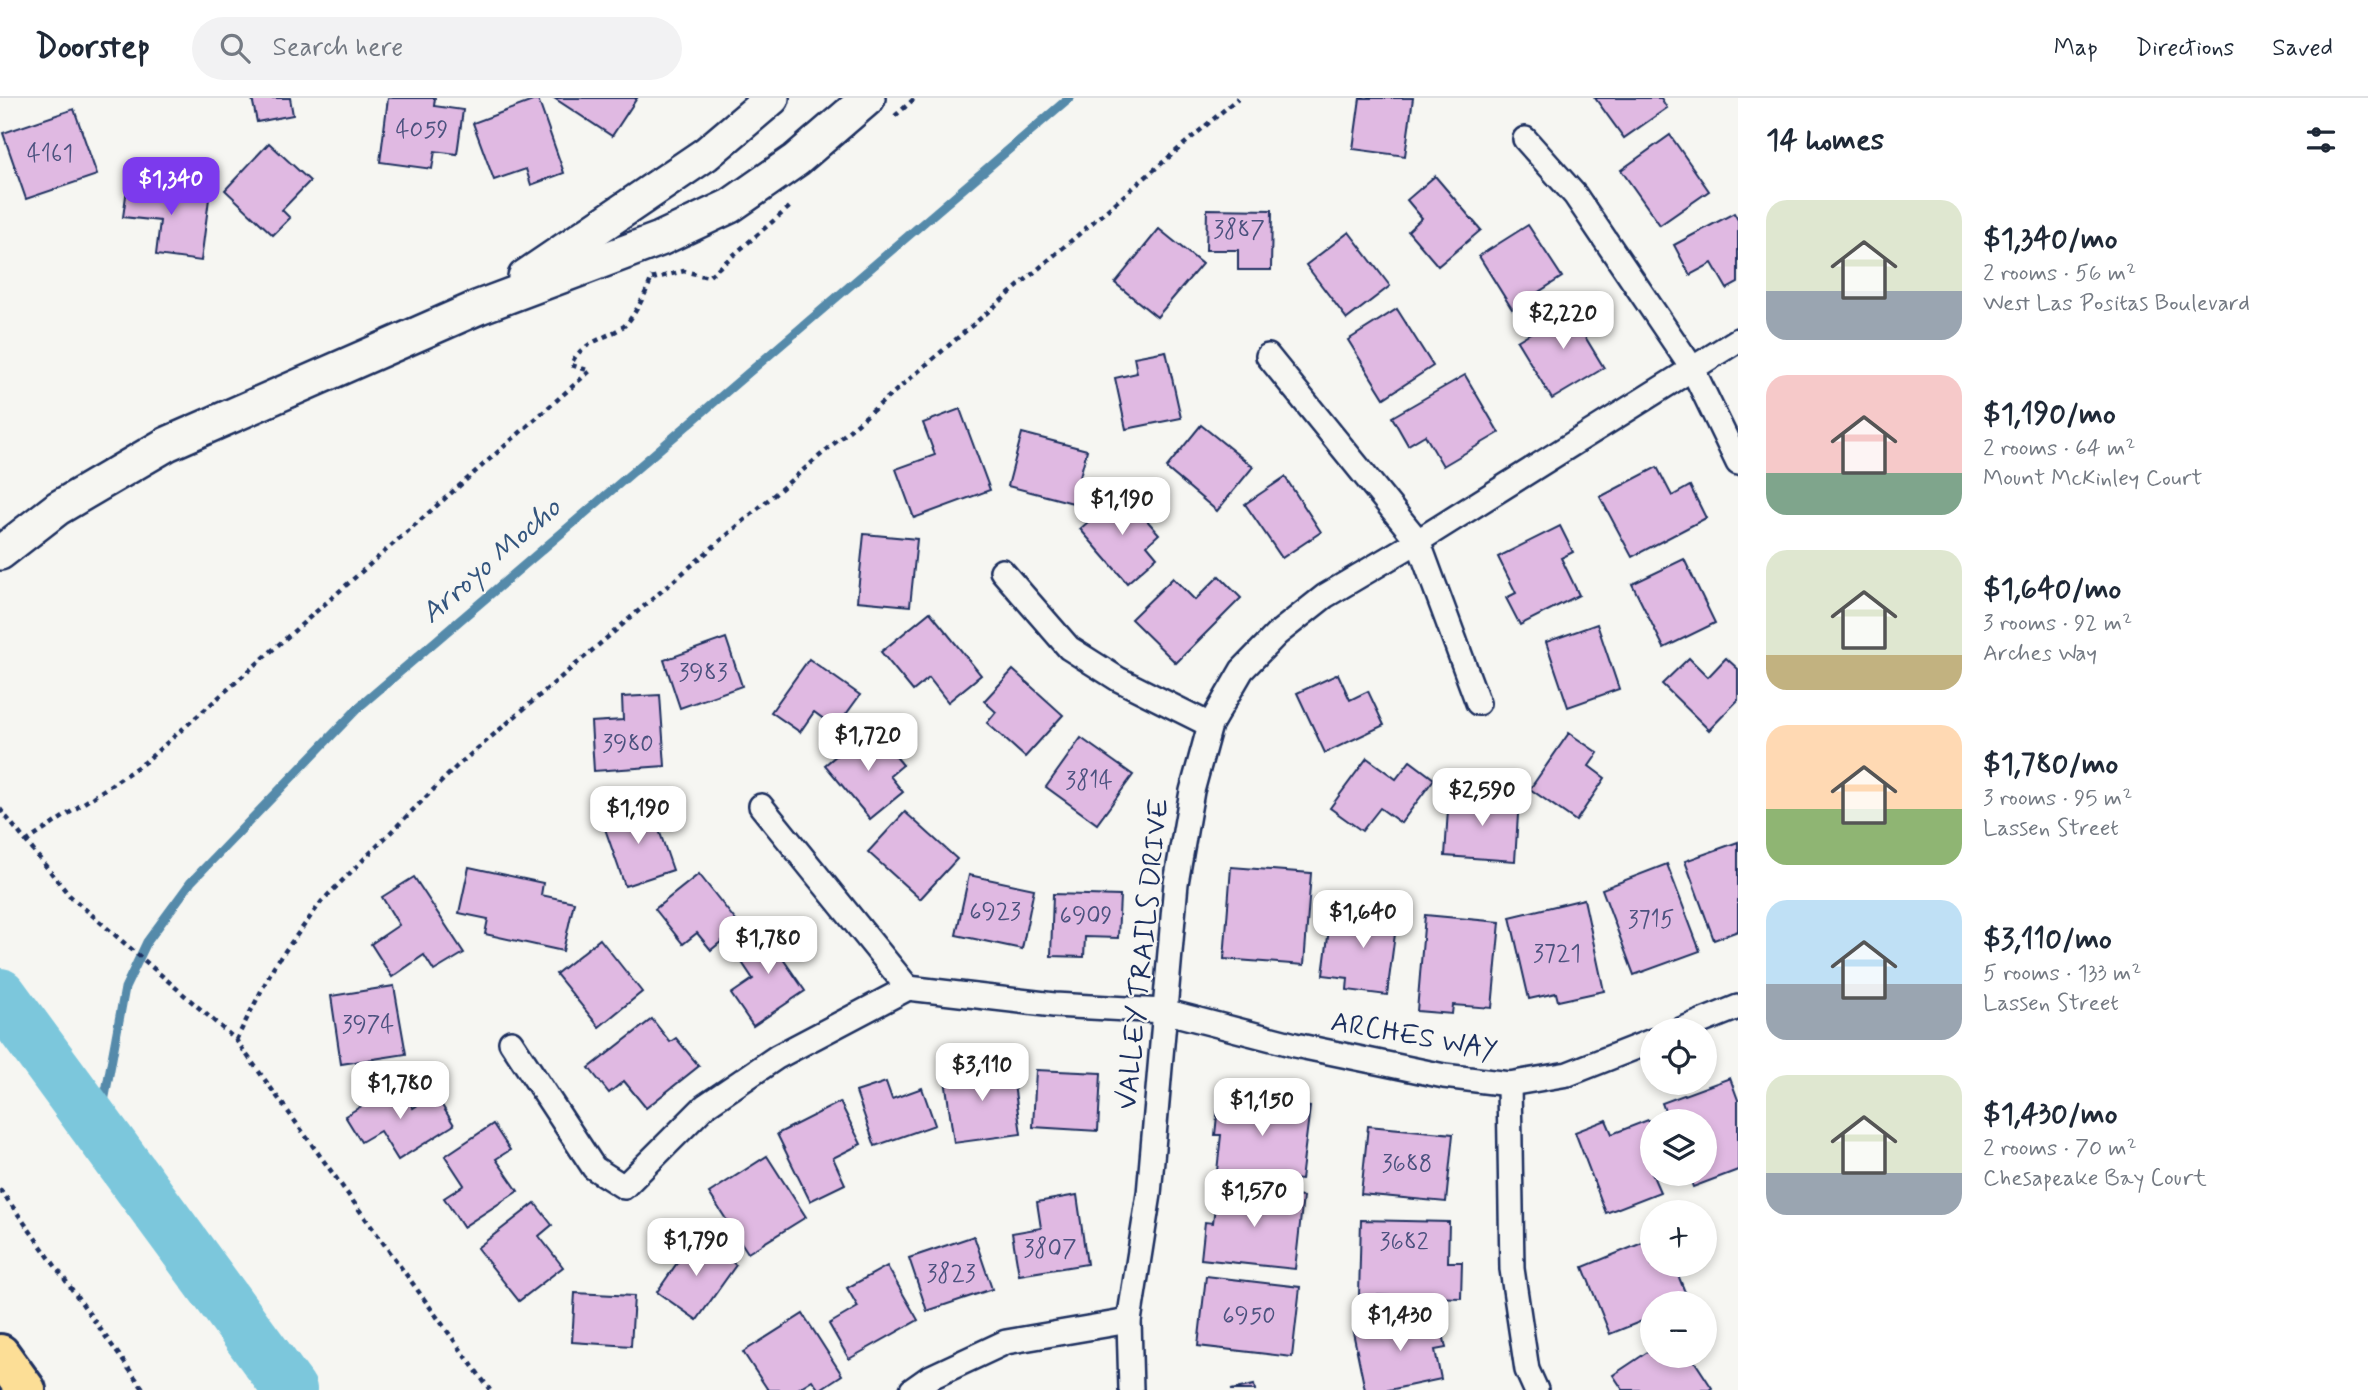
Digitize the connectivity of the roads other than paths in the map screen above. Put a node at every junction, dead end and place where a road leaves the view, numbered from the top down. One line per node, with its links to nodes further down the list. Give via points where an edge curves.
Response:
1 (772, 98): 4 (main road, via 706,154)
2 (868, 98): 4 (main road, via 796,160 730,206 660,239)
3 (1525, 139): 7 (street, via 1575,195)
4 (480, 307): 10 (main road, via 167,443 58,508)
5 (1738, 340): 7 (street, VALLEY TRAILS DRIVE)
6 (1268, 356): 9 (street)
7 (1692, 368): 8 (street); 9 (street, VALLEY TRAILS DRIVE)
8 (1738, 463)
9 (1418, 541): 12 (street); 13 (street, VALLEY TRAILS DRIVE, via 1325,596 1277,634 1242,670)
10 (0, 553)
11 (1002, 571): 13 (street, via 1069,648 1118,679)
12 (1478, 703)
13 (1209, 725): 17 (street, VALLEY TRAILS DRIVE, via 1176,883)
14 (761, 806): 15 (street)
15 (908, 988): 17 (street, ARCHES WAY); 19 (street, via 777,1057 705,1106 624,1186 594,1168)
16 (1738, 1007): 18 (street)
17 (1164, 1011): 21 (street, ARCHES WAY, via 1295,1045 1444,1076); 22 (street, VALLEY TRAILS DRIVE, via 1149,1194)
18 (1710, 1018)
19 (511, 1042)
20 (1640, 1046): 21 (street, ARCHES WAY, via 1568,1074)
21 (1510, 1084): 27 (street, via 1512,1269 1527,1370)
22 (1129, 1321): 25 (street, via 1006,1342); 26 (street, VALLEY TRAILS DRIVE)
23 (0, 1354): 24 (highway)
24 (26, 1390)
25 (912, 1390)
26 (1131, 1390)
27 (1536, 1390)

